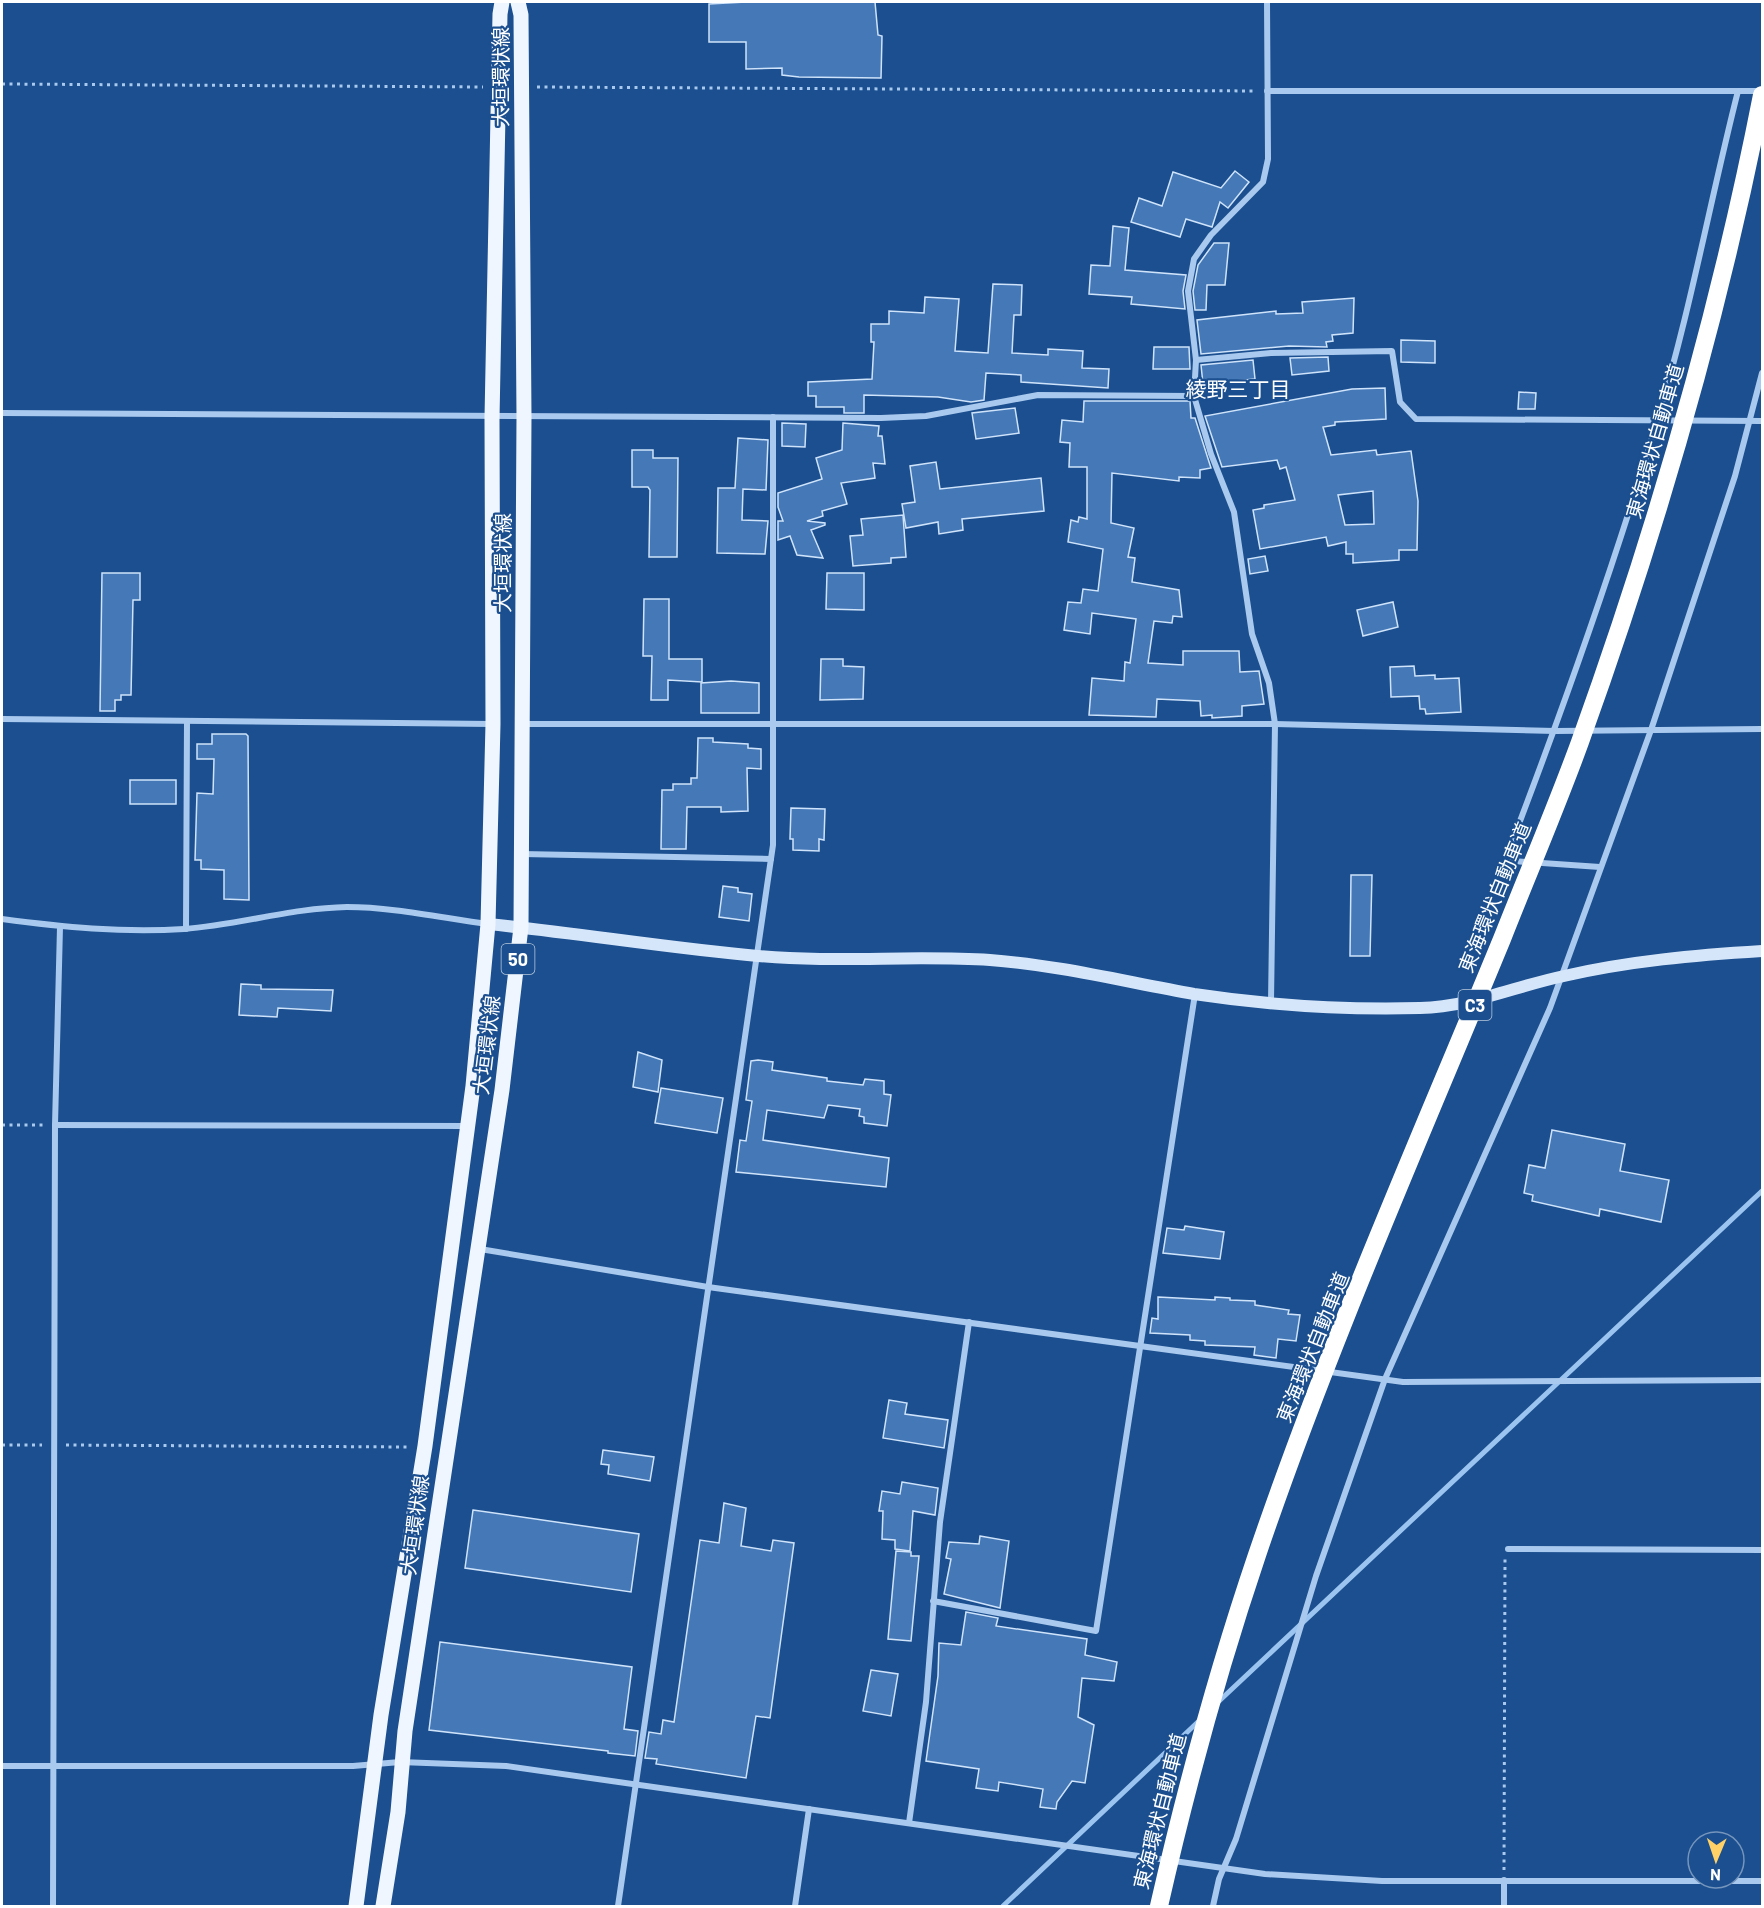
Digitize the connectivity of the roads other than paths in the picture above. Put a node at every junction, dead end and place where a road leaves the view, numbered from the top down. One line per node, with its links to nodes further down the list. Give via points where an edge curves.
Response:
1 (1267, 2): 4 (street)
2 (499, 6): 13 (main road, 大垣環状線 / 50)
3 (521, 6): 11 (main road, 大垣環状線 / 50)
4 (1267, 91): 5 (street); 7 (street, via 1269,159 1263,182 1211,235 1194,259 1188,291)
5 (1738, 91): 6 (street); 14 (street, via 1705,242)
6 (1762, 93): 65 (highway, 東海環状自動車道 / C3, bridge, via 1747,176 1711,324 1630,597 1579,746 1357,1293 1258,1552 1218,1674)
7 (1196, 360): 9 (street); 14 (street, via 1271,353 1392,351 1400,402 1416,420)
8 (1762, 373): 15 (street)
9 (1194, 396): 12 (street, via 1038,395 926,416); 22 (street, via 1234,512 1252,634 1269,682)
10 (2, 413): 13 (street)
11 (524, 416): 12 (street); 13 (street); 21 (main road, 大垣環状線 / 50)
12 (773, 417): 19 (street)
13 (492, 418): 20 (main road, 大垣環状線 / 50)
14 (1658, 421): 15 (street); 25 (street)
15 (1750, 421): 16 (street); 24 (street)
16 (1762, 421)
17 (2, 719): 18 (street)
18 (187, 721): 20 (street); 33 (street)
19 (772, 723): 21 (street); 22 (street); 27 (street)
20 (493, 724): 30 (main road, 大垣環状線 / 50)
21 (523, 724): 26 (main road, 大垣環状線 / 50)
22 (1275, 724): 25 (street); 38 (street)
23 (1762, 729): 24 (street)
24 (1651, 730): 25 (street); 28 (street)
25 (1555, 731): 28 (street, via 1509,850 1513,861)
26 (522, 854): 27 (street); 32 (main road, 大垣環状線 / 50)
27 (771, 859): 35 (street)
28 (1600, 867): 36 (street)
29 (2, 919): 31 (street)
30 (488, 924): 32 (street); 33 (street, via 348,907); 40 (main road, 大垣環状線 / 50)
31 (60, 927): 33 (street); 39 (street)
32 (521, 927): 35 (street); 41 (main road, 大垣環状線 / 50, via 502,1090)
33 (186, 929)
34 (1762, 951): 36 (street, via 1610,966)
35 (758, 956): 37 (street, via 839,961 989,960 1080,971); 42 (street)
36 (1560, 977): 38 (street, via 1464,1004 1422,1008); 45 (street, via 1550,1008)
37 (1196, 994): 38 (street); 44 (street)
38 (1271, 1002)
39 (55, 1125): 40 (street); 53 (street)
40 (468, 1126): 51 (main road, 大垣環状線 / 50, via 425,1446)
41 (477, 1249): 42 (street); 50 (main road, 大垣環状線 / 50)
42 (708, 1287): 43 (street); 54 (street)
43 (969, 1323): 44 (street); 49 (street, via 940,1522)
44 (1140, 1346): 45 (street); 49 (street, via 1096,1631)
45 (1385, 1379): 46 (street); 57 (street, via 1316,1576 1236,1839)
46 (1762, 1380)
47 (1508, 1549): 48 (street)
48 (1762, 1550)
49 (933, 1601): 56 (street, via 926,1702)
50 (400, 1762): 51 (street); 54 (street, via 506,1766); 62 (main road, 大垣環状線 / 50, via 398,1812)
51 (375, 1764): 53 (street); 61 (main road, 大垣環状線 / 50)
52 (2, 1766): 53 (street)
53 (53, 1766): 60 (street)
54 (636, 1784): 55 (street); 63 (street)
55 (809, 1809): 56 (street); 64 (street)
56 (909, 1823): 57 (street)
57 (1223, 1868): 58 (street, via 1382,1881); 66 (street)
58 (1504, 1880): 59 (street); 67 (street)
59 (1762, 1881)
60 (53, 1906)
61 (356, 1906)
62 (383, 1906)
63 (618, 1906)
64 (795, 1906)
65 (1159, 1906)
66 (1213, 1906)
67 (1504, 1906)

